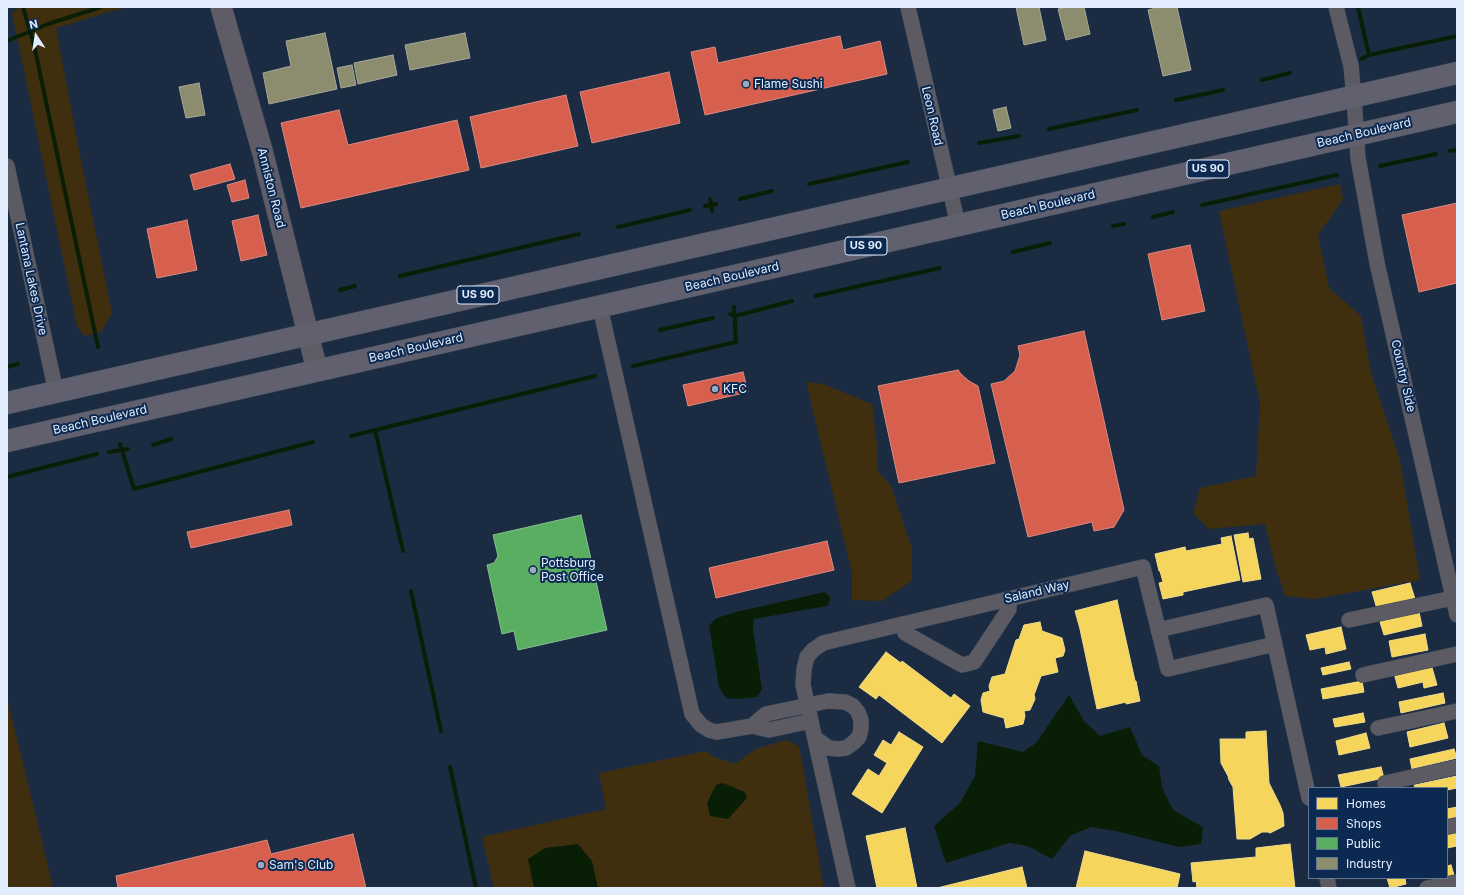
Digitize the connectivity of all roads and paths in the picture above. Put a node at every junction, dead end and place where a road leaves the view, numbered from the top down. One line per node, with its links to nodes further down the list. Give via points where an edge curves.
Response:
1 (221, 7): 12 (street, Anniston Road, via 262,150)
2 (908, 7): 9 (street, Leon Road)
3 (1336, 7): 5 (street, Country Side, via 1350,66)
4 (1457, 73): 5 (highway, US 90)
5 (1354, 97): 7 (street, Country Side); 9 (highway, US 90)
6 (1457, 112): 7 (highway, Beach Boulevard / US 90)
7 (1357, 135): 10 (highway, Beach Boulevard / US 90); 17 (street, Country Side, via 1358,158 1377,263)
8 (7, 166): 14 (street, Lantana Lakes Drive)
9 (949, 188): 10 (street, Leon Road); 12 (highway, US 90)
10 (958, 225): 11 (highway, Beach Boulevard / US 90)
11 (600, 307): 13 (highway, Beach Boulevard / US 90); 29 (street, via 692,714 701,725 717,732)
12 (308, 334): 13 (street, Anniston Road); 14 (highway, US 90)
13 (317, 370): 16 (highway, Beach Boulevard / US 90)
14 (56, 392): 15 (highway, US 90)
15 (7, 403)
16 (7, 441)
17 (1453, 598): 19 (street, Country Side); 20 (street)
18 (1009, 599): 21 (street, Saland Way); 21 (street, via 1009,609 974,662 962,664 905,634); 22 (street, Saland Way, via 1143,567)
19 (1457, 615)
20 (1349, 620)
21 (902, 624): 26 (street, Saland Way, via 822,643 813,650 807,657 803,677)
22 (1158, 630): 23 (street, Saland Way, via 1168,669); 23 (street, via 1266,605)
23 (1275, 644): 34 (street)
24 (1457, 654): 25 (street)
25 (1363, 675)
26 (808, 704): 28 (street, Saland Way); 29 (street, via 766,714); 31 (street, via 845,702 858,712 861,720 859,737 846,748 829,748)
27 (1457, 711): 30 (street)
28 (811, 721): 29 (street, via 769,730); 31 (street, Saland Way)
29 (752, 726)
30 (1378, 728)
31 (815, 738): 36 (street, Saland Way)
32 (1457, 767): 33 (street)
33 (1385, 783)
34 (1308, 793)
35 (1457, 882): 37 (street)
36 (848, 888)
37 (1427, 888)

